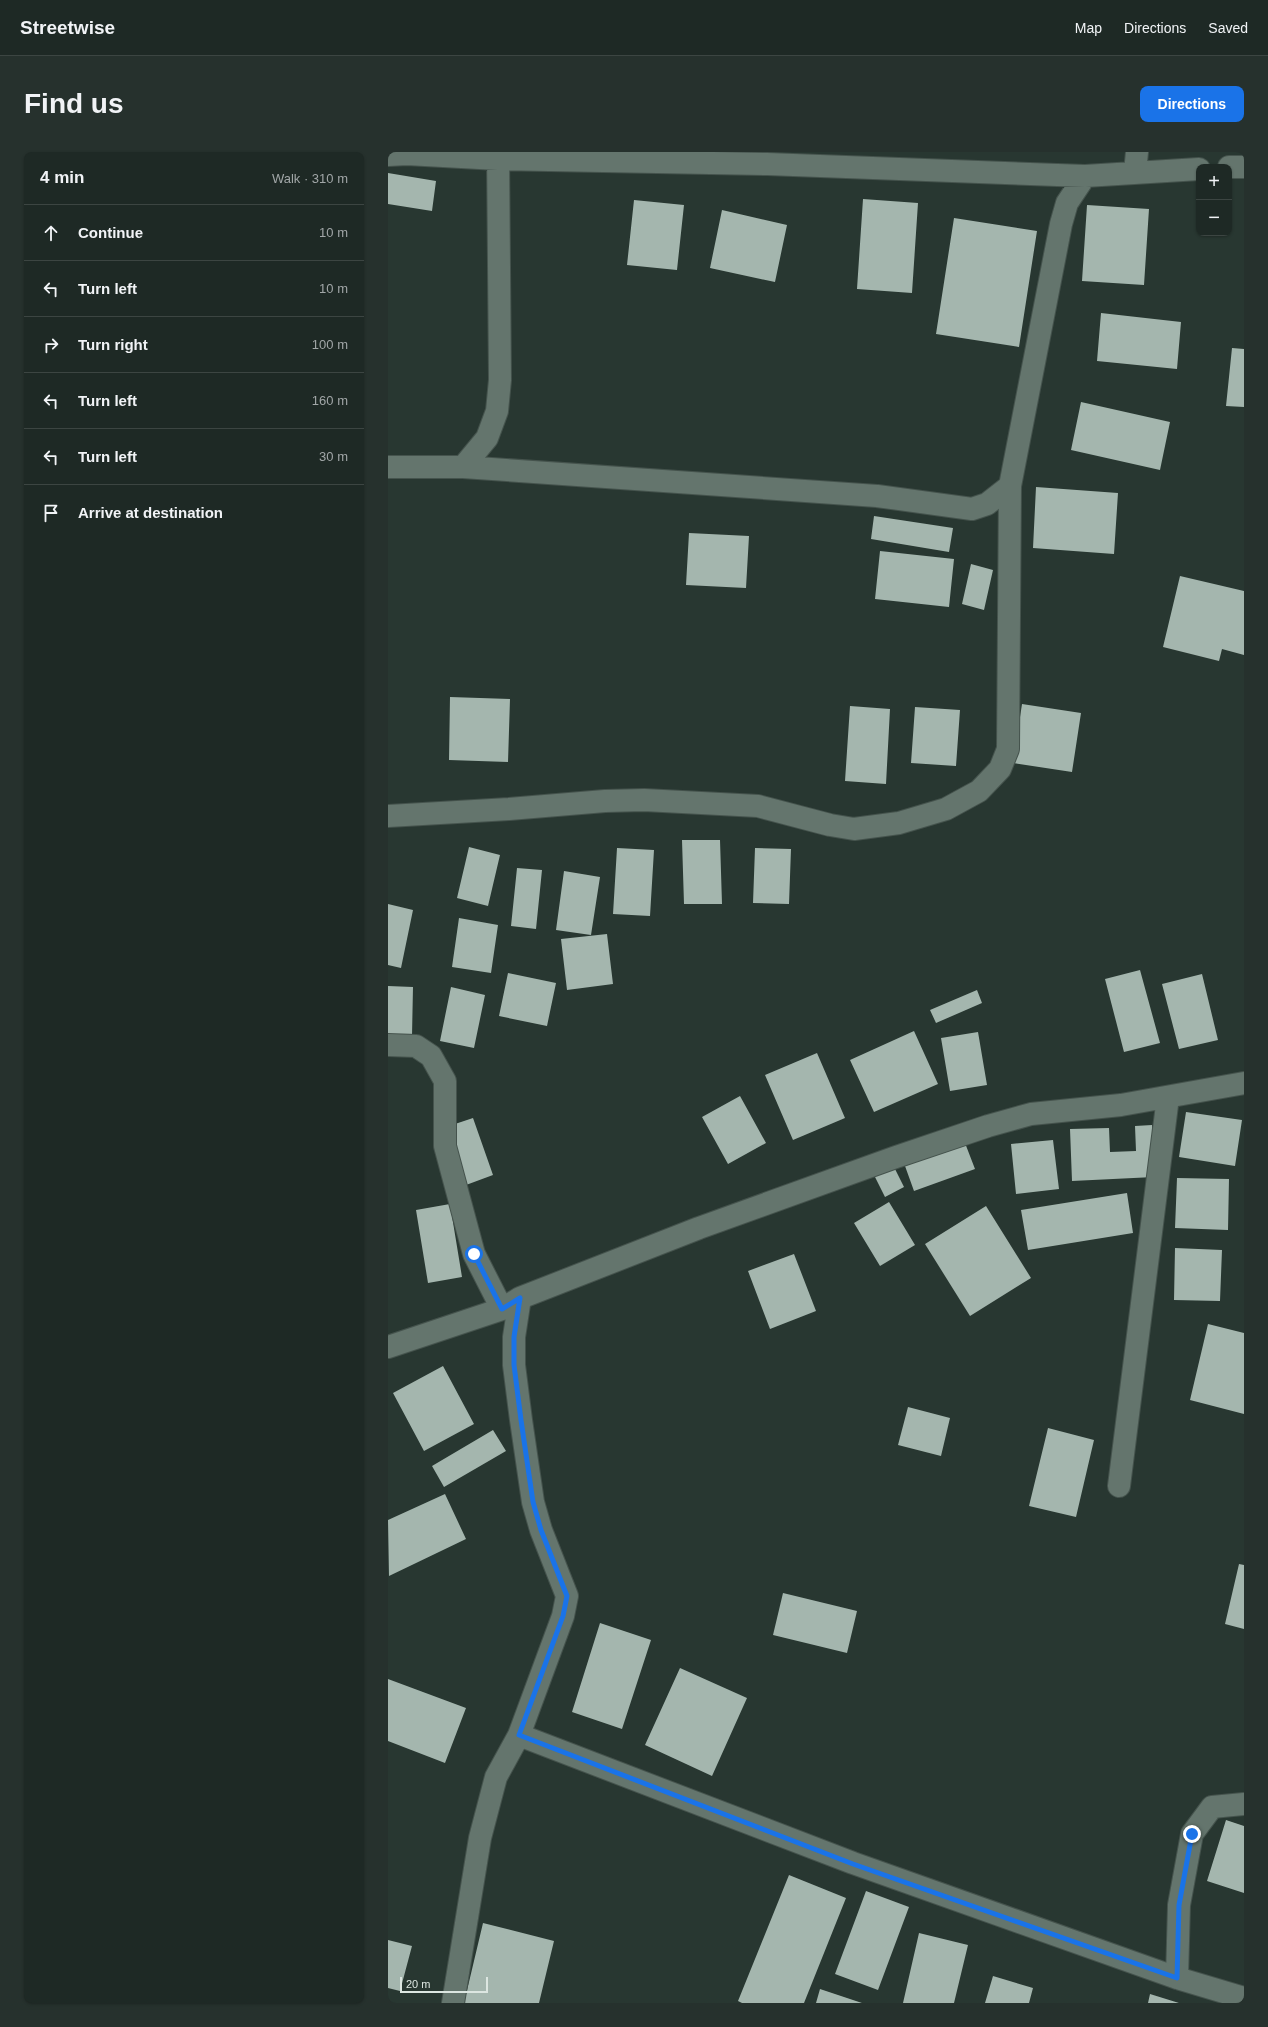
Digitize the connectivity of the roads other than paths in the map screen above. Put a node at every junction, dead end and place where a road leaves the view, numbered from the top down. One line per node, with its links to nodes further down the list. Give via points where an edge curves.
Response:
1 (388, 155): 2 (street)
2 (498, 156): 3 (street); 10 (street, via 500,380 497,411 487,438)
3 (767, 158): 8 (street)
4 (1136, 162): 7 (street); 8 (street)
5 (1244, 167): 6 (street)
6 (1232, 168)
7 (1196, 169)
8 (1085, 176): 11 (street, via 1067,203 1061,224)
9 (388, 467): 10 (street)
10 (463, 467): 11 (street, via 877,496 972,509 987,504)
11 (1010, 486): 12 (street, via 1008,748 1000,769 979,792 946,809 898,823 854,829 758,806 644,800)
12 (388, 816)
13 (388, 1045): 16 (street, via 416,1046 431,1056 445,1081 445,1146 474,1254)
14 (1244, 1083): 15 (street)
15 (1168, 1096): 16 (street, via 1121,1105 1031,1114 988,1126 706,1225); 18 (street)
16 (511, 1304): 17 (street); 19 (street, via 514,1365 532,1495 541,1530 567,1596 563,1616)
17 (388, 1347)
18 (1119, 1486)
19 (519, 1735): 21 (street, via 853,1864); 23 (street, via 496,1777 480,1838)
20 (1244, 1804): 21 (street, via 1212,1807 1192,1834 1179,1905)
21 (1177, 1978): 22 (street)
22 (1236, 1998)
23 (453, 2003)

